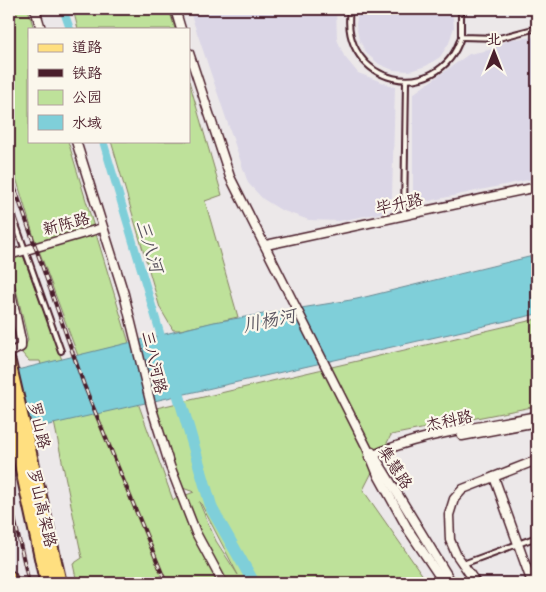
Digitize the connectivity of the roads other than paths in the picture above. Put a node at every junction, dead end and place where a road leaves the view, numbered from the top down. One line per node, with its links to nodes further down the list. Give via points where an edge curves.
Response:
1 (35, 9): 5 (street)
2 (175, 9): 6 (street)
3 (350, 9): 10 (lane, via 350,37 357,53 366,64 389,77)
4 (461, 9): 8 (lane)
5 (41, 28)
6 (181, 28)
7 (537, 28): 8 (lane, via 499,38)
8 (461, 37): 10 (lane, via 443,65 418,79)
9 (190, 56): 16 (street, via 230,177)
10 (406, 81): 14 (lane)
11 (76, 142): 15 (street, 三八河路)
12 (537, 187): 14 (street, 毕升路)
13 (9, 204): 17 (lane)
14 (404, 216): 16 (street, 毕升路)
15 (102, 228): 17 (street, 新陈路); 38 (street, 三八河路, via 134,333 152,409 185,509)
16 (266, 245): 27 (street, 集慧路)
17 (24, 249): 18 (street, 新陈路); 20 (lane)
18 (9, 255)
19 (9, 284): 21 (street, via 22,340 21,347)
20 (61, 351)
21 (9, 353)
22 (9, 362): 37 (main road, 罗山路)
23 (9, 402): 36 (highway)
24 (537, 416): 27 (street, 杰科路, via 445,434 387,449)
25 (537, 422): 27 (street, 杰科路, via 446,439)
26 (9, 440): 35 (highway, 罗山高架路)
27 (373, 458): 39 (street, 集慧路, via 409,531); 40 (street, 集慧路)
28 (537, 460): 29 (street)
29 (494, 477): 31 (street); 32 (street, via 463,488 450,506 448,532)
30 (537, 537): 31 (lane)
31 (518, 544): 32 (lane); 42 (street)
32 (463, 564): 41 (street)
33 (9, 579): 34 (highway)
34 (10, 583)
35 (43, 583)
36 (48, 583)
37 (60, 583)
38 (223, 583)
39 (444, 583)
40 (452, 583)
41 (476, 583)
42 (532, 583)

